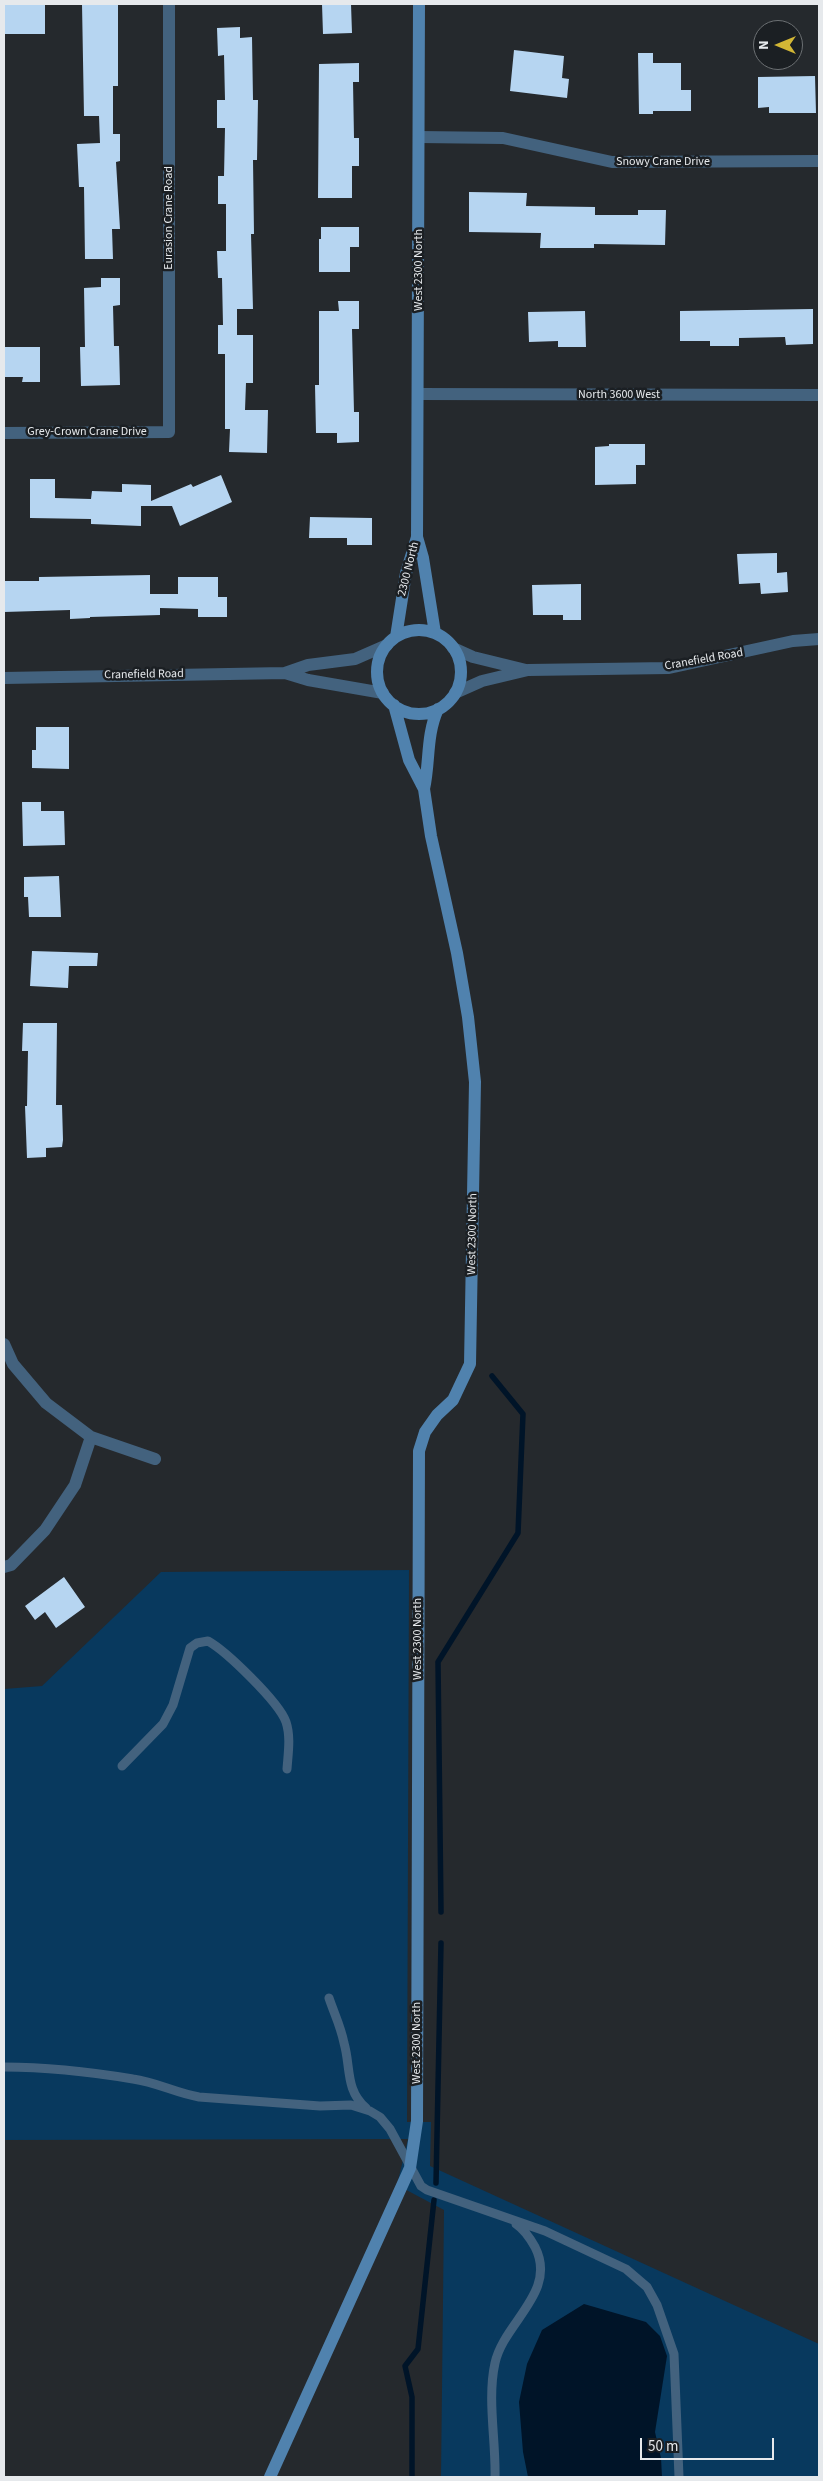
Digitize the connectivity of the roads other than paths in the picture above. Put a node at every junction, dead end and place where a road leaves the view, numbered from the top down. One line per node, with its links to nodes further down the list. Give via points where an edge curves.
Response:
1 (169, 4): 7 (street, Eurasion Crane Road)
2 (419, 4): 3 (street, West 2300 North)
3 (419, 136): 4 (street, Snowy Crane Drive, via 503,138 612,162); 5 (street, West 2300 North)
4 (819, 161)
5 (418, 394): 6 (street, North 3600 West); 9 (street, West 2300 North)
6 (819, 395)
7 (169, 432): 8 (street, Grey-Crown Crane Drive)
8 (4, 433)
9 (417, 537): 10 (street, 2300 North); 12 (street, 2300 North)
10 (435, 633): 12 (street, via 408,631); 13 (street)
11 (819, 639): 14 (street, Cranefield Road, via 669,668)
12 (391, 641): 15 (street, Cranefield Road, via 355,659 308,665); 17 (street, via 380,656 377,668)
13 (453, 648): 14 (street, Cranefield Road, via 473,657); 18 (street, via 461,670)
14 (528, 670): 18 (street, Cranefield Road, via 482,681)
15 (285, 673): 16 (street, Cranefield Road); 17 (street, Cranefield Road)
16 (4, 678)
17 (383, 693): 19 (street)
18 (455, 693): 20 (street)
19 (394, 705): 20 (street, via 415,714); 21 (street, via 409,760)
20 (438, 709): 21 (street, via 428,742 428,774)
21 (424, 789): 31 (street, West 2300 North, via 468,1017 475,1082 470,1364 453,1400 425,1432 419,1451 417,2121)
22 (4, 1344): 23 (street, via 13,1364 46,1403)
23 (91, 1438): 24 (street); 25 (street, via 74,1484 45,1530 11,1565)
24 (155, 1459)
25 (4, 1567)
26 (122, 1766): 27 (lane, via 166,1719 190,1648 208,1641 221,1650 282,1712 289,1740)
27 (287, 1769)
28 (329, 1998): 30 (lane, via 344,2041 352,2089 359,2102)
29 (4, 2067): 30 (lane, via 134,2078 199,2097 320,2106 352,2105)
30 (370, 2111): 31 (lane, via 390,2129)
31 (410, 2168): 32 (lane, via 427,2190); 33 (street, West 2300 North)
32 (506, 2218): 34 (lane, via 527,2234 542,2268 539,2287 510,2329 495,2364); 35 (lane, via 545,2231 607,2259 638,2278 646,2288 657,2305 674,2354)
33 (270, 2477)
34 (495, 2477)
35 (679, 2477)

